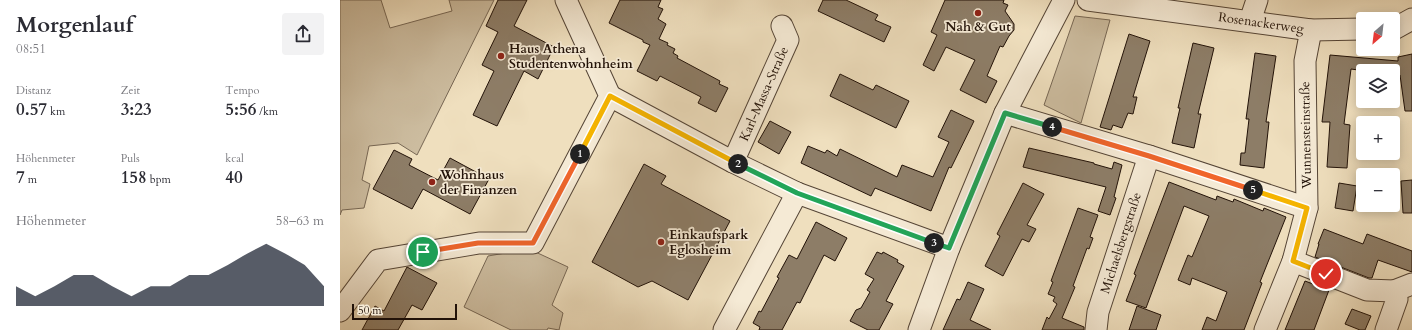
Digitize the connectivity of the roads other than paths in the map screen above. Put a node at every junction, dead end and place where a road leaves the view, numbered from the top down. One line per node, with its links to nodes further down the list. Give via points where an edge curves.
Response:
1 (566, 0): 11 (street)
2 (1064, 0): 12 (street)
3 (1088, 0): 6 (street, Rosenackerweg)
4 (1257, 0): 6 (street)
5 (1412, 19): 10 (street)
6 (1250, 21): 9 (street, Rosenackerweg)
7 (782, 26): 14 (street, Karl-Massa-Straße, via 788,40)
8 (1356, 29): 9 (street, Rosenackerweg)
9 (1311, 30): 16 (street, Wunnensteinstraße, via 1305,61)
10 (1400, 30)
11 (610, 96): 14 (street); 20 (street, via 533,243 478,243 378,260)
12 (1005, 113): 13 (street); 17 (street)
13 (1149, 156): 16 (street); 23 (street, Michaelsbergstraße, via 1098,312)
14 (733, 162): 15 (street)
15 (797, 193): 17 (street); 21 (street)
16 (1307, 208): 18 (street, Wunnensteinstraße)
17 (949, 248): 22 (street)
18 (1293, 261): 19 (street, via 1367,290); 24 (street, Wunnensteinstraße)
19 (1403, 287): 25 (street)
20 (340, 311)
21 (724, 330)
22 (919, 330)
23 (1096, 330)
24 (1265, 330)
25 (1386, 330)

